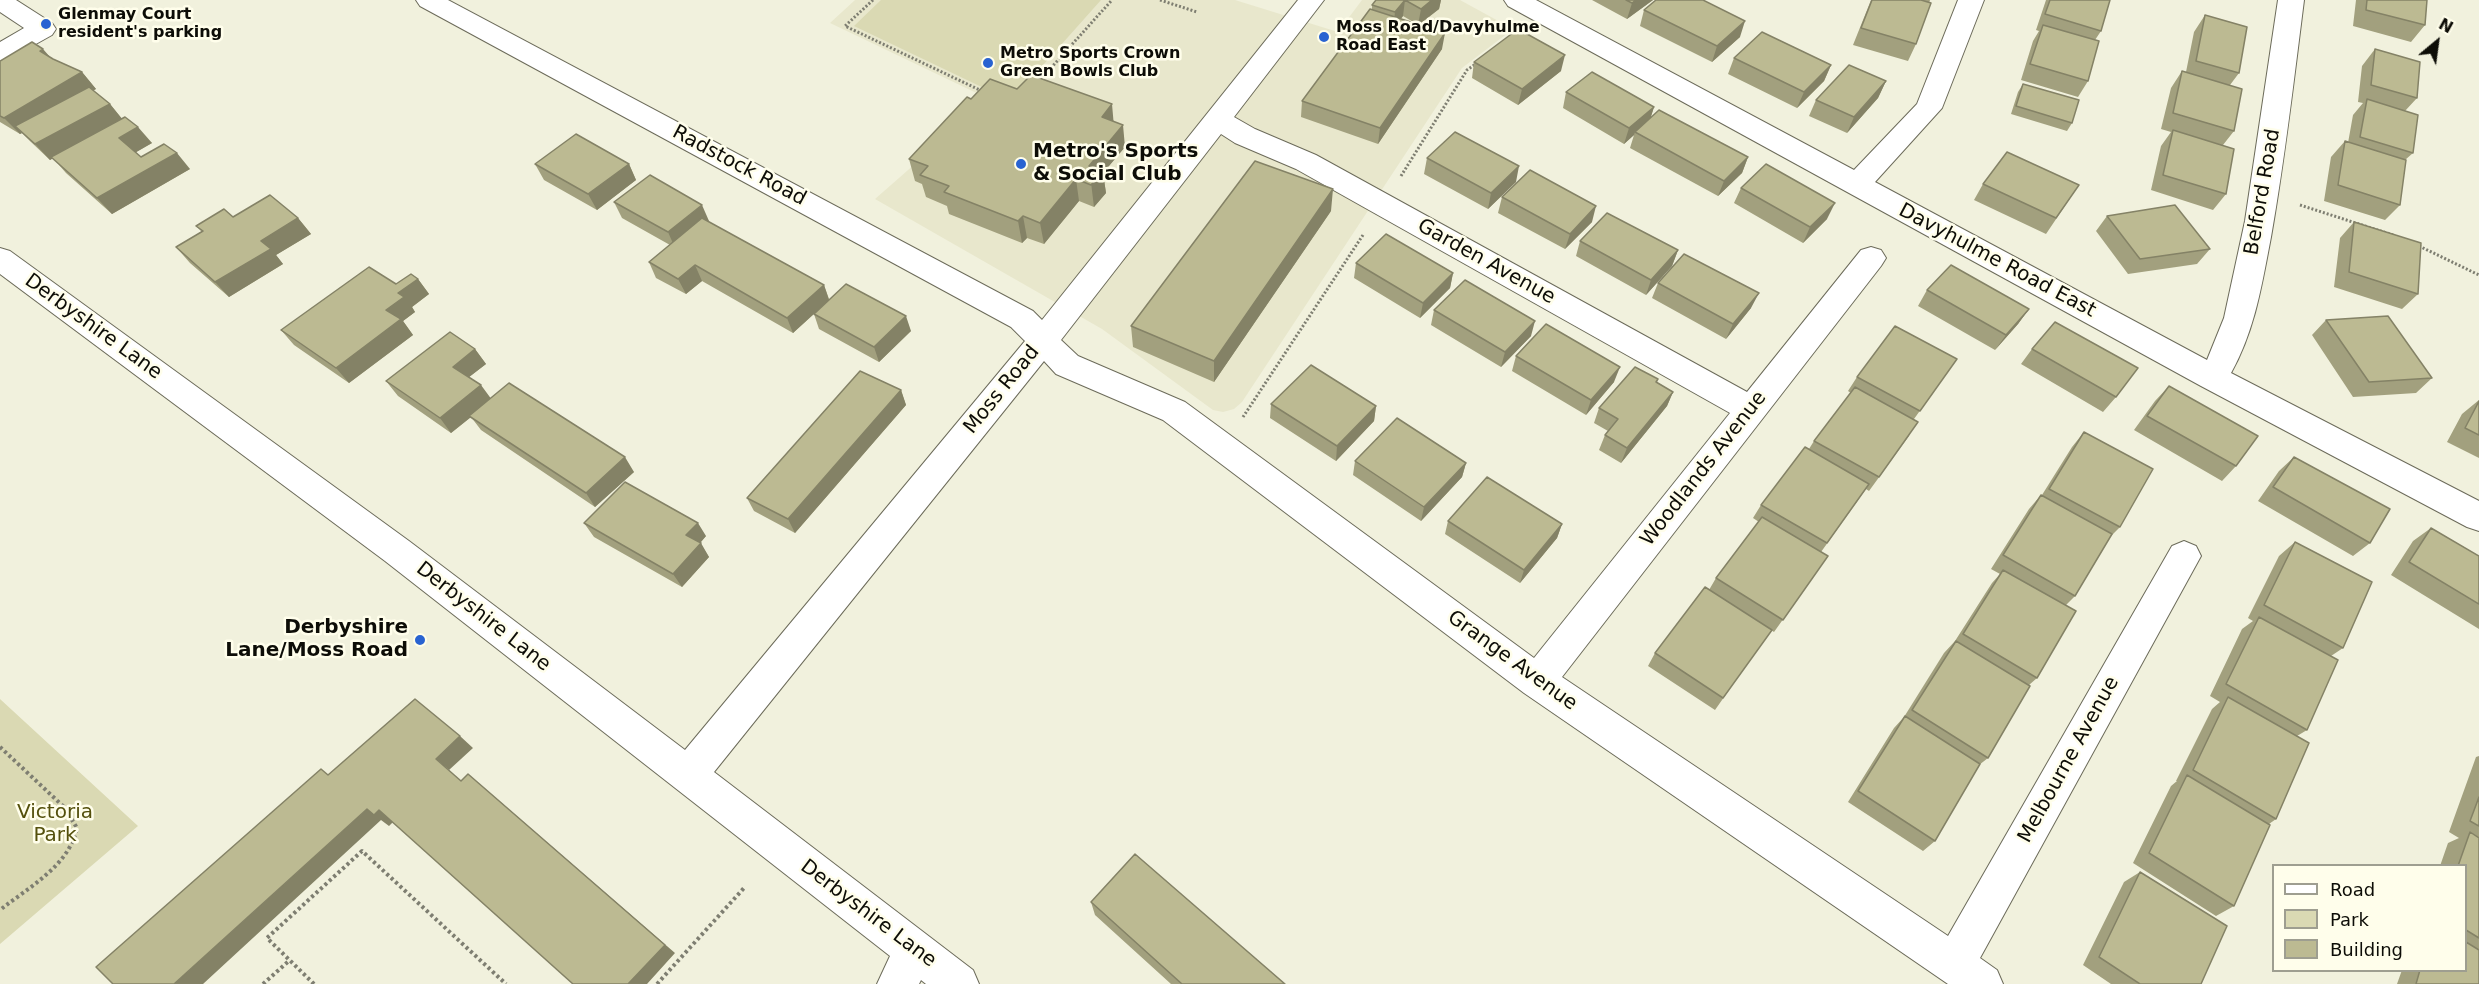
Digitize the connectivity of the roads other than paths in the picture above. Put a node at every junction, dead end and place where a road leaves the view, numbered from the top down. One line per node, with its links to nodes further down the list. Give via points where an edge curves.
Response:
1 (429, 0): 12 (street, Radstock Road, via 1022,319)
2 (1311, 0): 8 (street, Moss Road)
3 (1516, 0): 9 (street, Davyhulme Road East)
4 (1971, 0): 9 (street, via 1929,108)
5 (2291, 0): 13 (street, Belford Road, via 2265,194 2236,333 2227,357)
6 (0, 1): 7 (street, via 43,29)
7 (0, 53)
8 (1218, 120): 12 (street, Moss Road); 14 (street, Garden Avenue, via 1306,162)
9 (1856, 185): 13 (street, Davyhulme Road East)
10 (1871, 258): 14 (street, Woodlands Avenue)
11 (0, 259): 18 (street, Derbyshire Lane, via 397,551)
12 (1042, 342): 17 (street, Grange Avenue, via 1066,365 1174,411); 18 (street, Moss Road)
13 (2212, 377): 15 (street, Davyhulme Road East)
14 (1751, 409): 17 (street, Woodlands Avenue)
15 (2479, 517)
16 (2184, 556): 20 (street, Melbourne Avenue)
17 (1536, 681): 20 (street, Grange Avenue)
18 (687, 776): 19 (street, Derbyshire Lane)
19 (915, 949): 21 (street); 22 (street, Derbyshire Lane)
20 (1969, 974)
21 (897, 984)
22 (959, 984)

